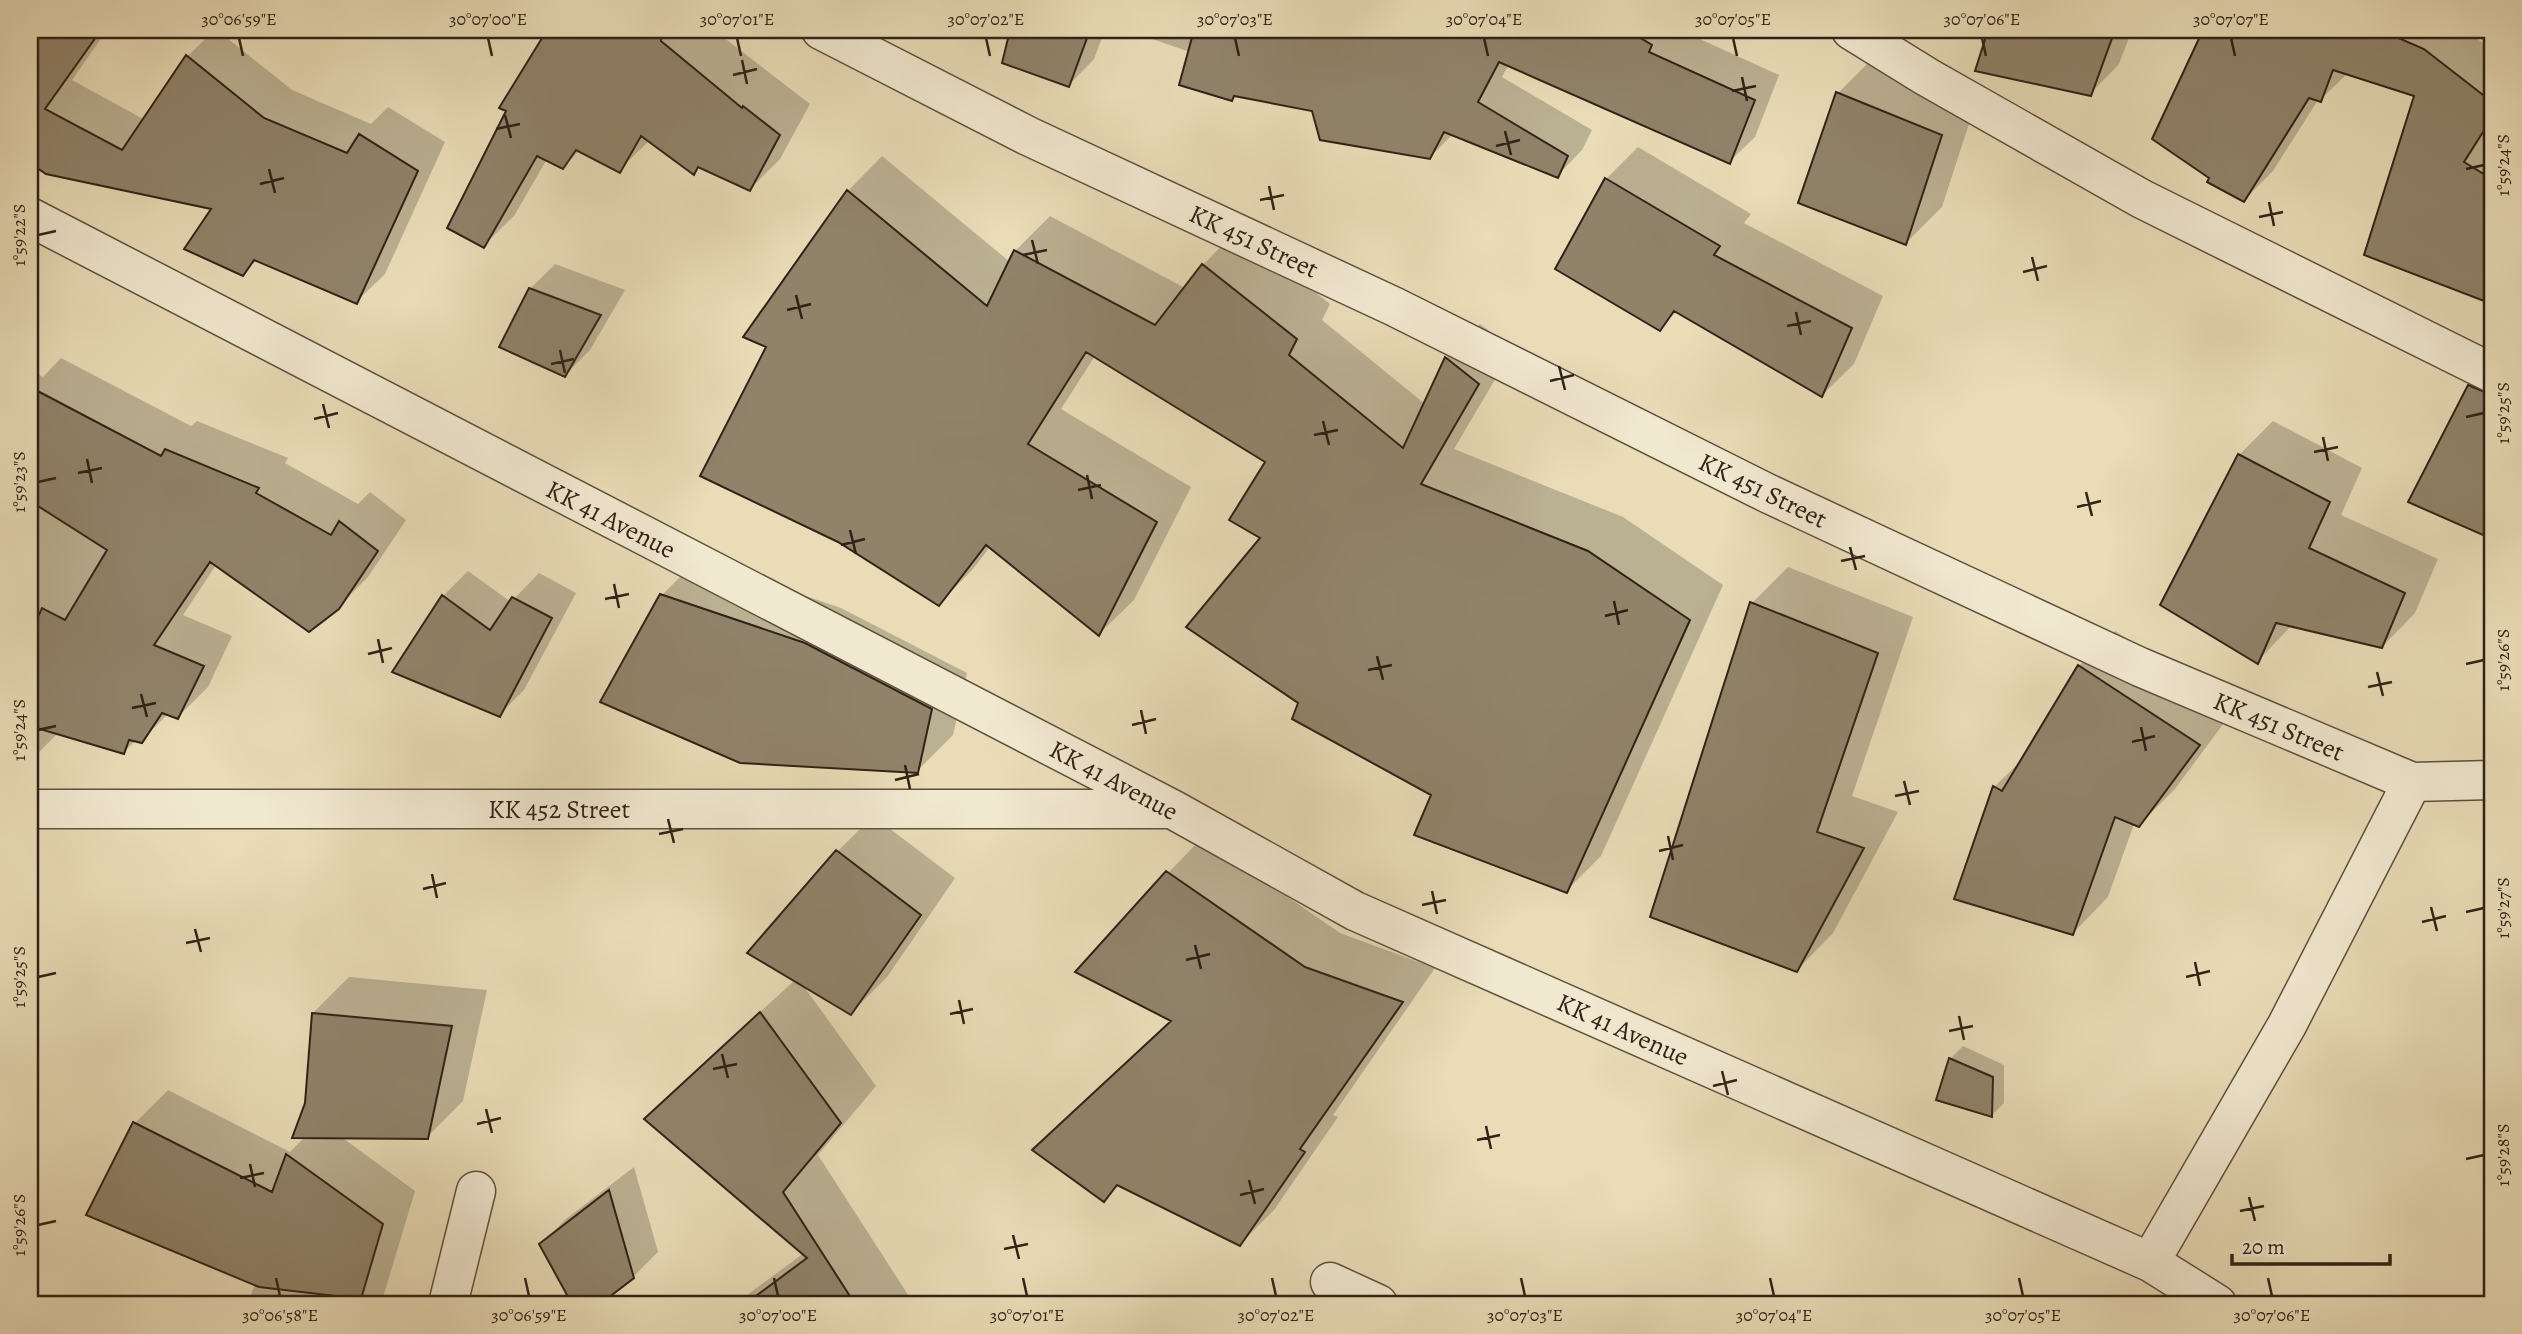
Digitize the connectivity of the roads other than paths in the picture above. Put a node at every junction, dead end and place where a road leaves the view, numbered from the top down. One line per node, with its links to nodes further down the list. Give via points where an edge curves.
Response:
1 (821, 30): 6 (street, KK 451 Street, via 1028,136 1395,307 1769,494 2140,667)
2 (1851, 30): 4 (street, via 2142,199)
3 (30, 217): 8 (street, KK 41 Avenue)
4 (2492, 373)
5 (2492, 780): 6 (street)
6 (2412, 782): 10 (street, via 2287,1025)
7 (30, 810): 8 (street, KK 452 Street)
8 (1172, 810): 10 (street, KK 41 Avenue, via 1355,911)
9 (475, 1191): 12 (street)
10 (2150, 1262): 14 (street, KK 41 Avenue)
11 (1330, 1282): 13 (street)
12 (448, 1304)
13 (1378, 1304)
14 (2217, 1304)

